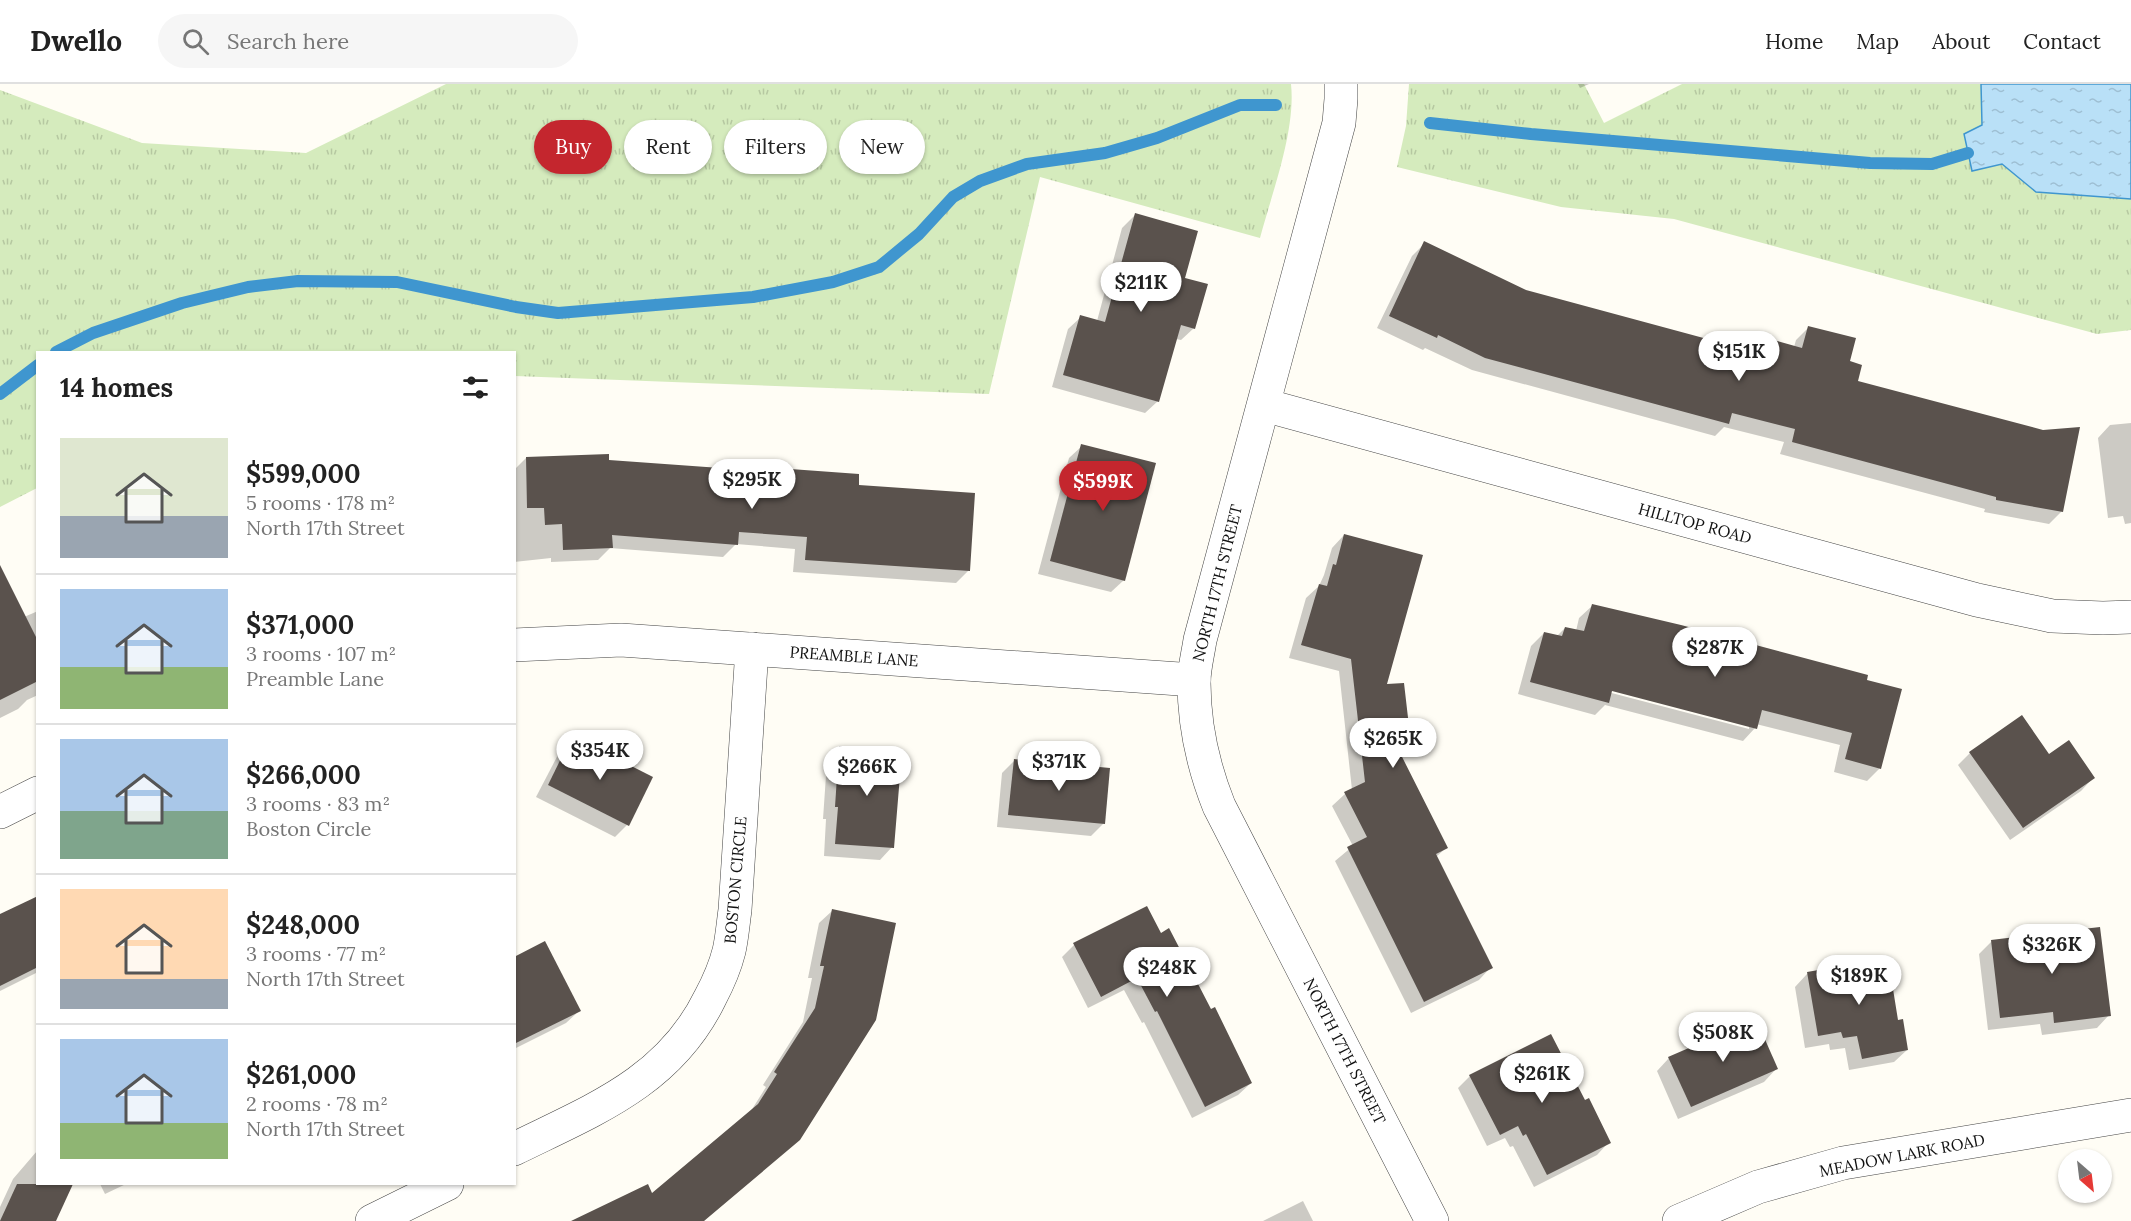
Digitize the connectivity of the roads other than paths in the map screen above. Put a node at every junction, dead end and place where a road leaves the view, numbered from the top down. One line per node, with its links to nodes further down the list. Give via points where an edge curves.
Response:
1 (1341, 84): 2 (street, NORTH 17TH STREET, via 1339,123)
2 (1264, 405): 3 (street, HILLTOP ROAD, via 1977,600 2052,616); 6 (street, NORTH 17TH STREET, via 1200,640)
3 (2131, 617)
4 (516, 645): 5 (street, PREAMBLE LANE, via 621,640)
5 (752, 649): 6 (street, PREAMBLE LANE); 10 (street, BOSTON CIRCLE, via 735,910 729,953 719,981 683,1042 657,1069 629,1090)
6 (1194, 680): 13 (street, NORTH 17TH STREET, via 1199,742 1206,775 1219,806)
7 (36, 794): 8 (street)
8 (0, 812)
9 (2131, 1115): 14 (street, MEADOW LARK ROAD, via 1843,1163 1758,1187)
10 (516, 1148)
11 (445, 1185): 12 (street)
12 (372, 1221)
13 (1432, 1221)
14 (1679, 1221)

